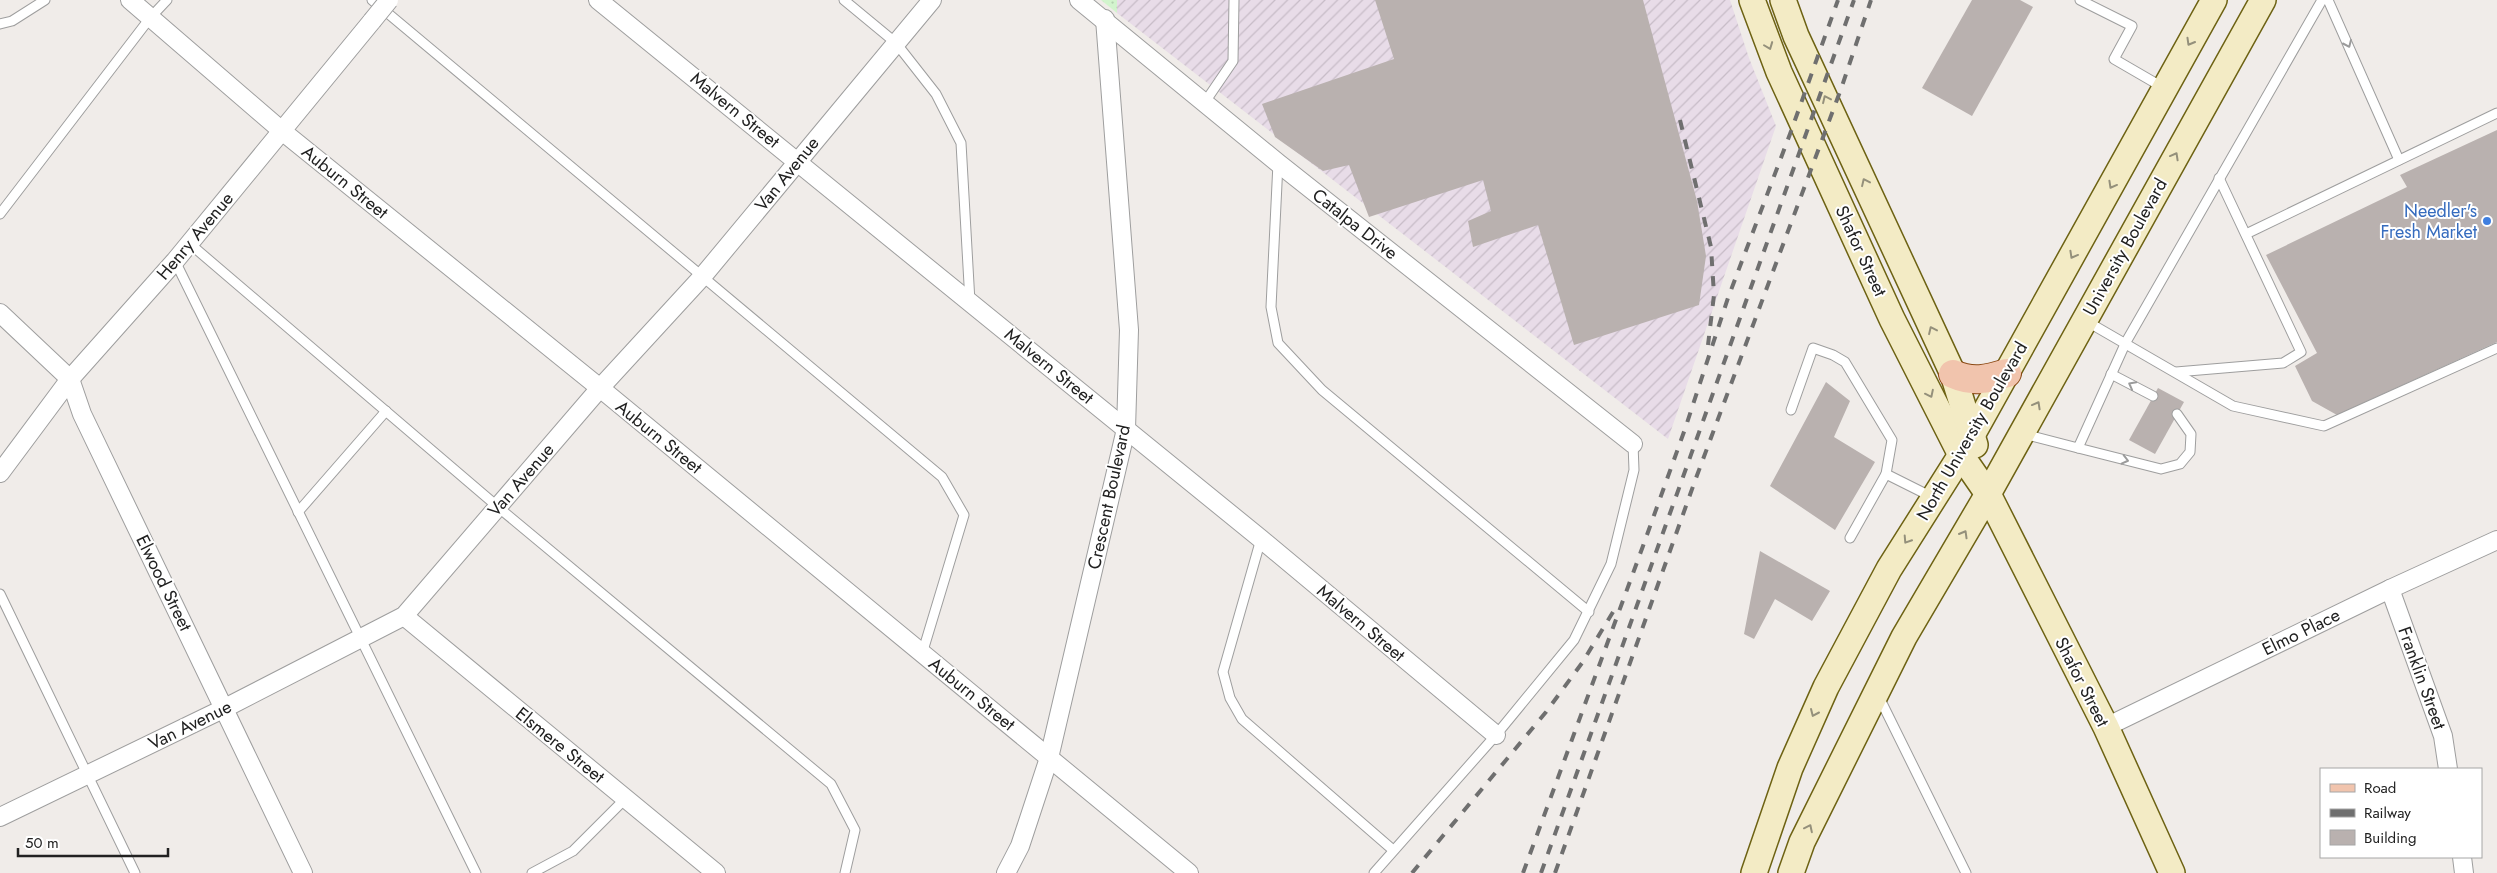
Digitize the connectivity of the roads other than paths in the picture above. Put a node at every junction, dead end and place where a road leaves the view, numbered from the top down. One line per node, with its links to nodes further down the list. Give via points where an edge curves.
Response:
1 (45, 0): 20 (lane, via 12,21)
2 (130, 0): 18 (street, Auburn Street)
3 (167, 0): 18 (lane)
4 (372, 0): 34 (lane)
5 (389, 0): 25 (street, Henry Avenue, bridge)
6 (598, 0): 26 (street, Malvern Street)
7 (844, 0): 21 (lane)
8 (932, 0): 21 (street, Van Avenue)
9 (1079, 0): 19 (street, Catalpa Drive)
10 (1234, 0): 23 (lane, via 1233,61)
11 (1752, 0): 53 (main road, Shafor Street, one-way to 53, via 1779,72 1872,274)
12 (1782, 0): 42 (main road, Shafor Street, one-way to 12)
13 (2080, 0): 22 (lane, via 2132,26 2114,59)
14 (2214, 0): 22 (main road, North University Boulevard, one-way to 22)
15 (2322, 0): 29 (lane)
16 (2328, 0): 27 (lane, one-way to 27)
17 (2254, 6): 37 (main road, University Boulevard, one-way to 17)
18 (150, 18): 25 (street, Auburn Street); 30 (lane)
19 (1105, 19): 23 (street, Catalpa Drive); 50 (street, Crescent Boulevard, via 1129,330)
20 (0, 24)
21 (896, 43): 26 (street, Van Avenue); 35 (lane, via 936,94 961,143)
22 (2164, 88): 41 (main road, North University Boulevard, one-way to 41)
23 (1205, 102): 28 (street, Catalpa Drive)
24 (2497, 113): 27 (lane)
25 (282, 131): 32 (street, Henry Avenue); 45 (street, Auburn Street)
26 (798, 160): 34 (street, Van Avenue); 35 (street, Malvern Street)
27 (2400, 160): 31 (lane)
28 (1278, 163): 52 (street, Catalpa Drive); 66 (lane, via 1271,306 1278,343 1322,390)
29 (2220, 178): 31 (lane); 38 (lane)
30 (0, 214)
31 (2246, 234): 40 (lane, via 2301,352 2283,363)
32 (190, 243): 33 (street, Henry Avenue); 48 (lane)
33 (175, 261): 44 (street, Henry Avenue); 60 (lane)
34 (702, 277): 45 (street, Van Avenue); 69 (lane, via 942,477 964,515)
35 (970, 302): 50 (street, Malvern Street)
36 (0, 313): 44 (street, Elwood Street)
37 (2084, 320): 38 (lane); 51 (main road, University Boulevard, one-way to 37)
38 (2126, 342): 40 (lane); 43 (lane)
39 (2497, 348): 40 (lane, via 2324,426 2233,406)
40 (2176, 372)
41 (2007, 373): 42 (main road, via 1982,380 1966,380); 53 (main road, North University Boulevard)
42 (1953, 374): 53 (main road, Shafor Street)
43 (2111, 374): 46 (lane, one-way to 43); 54 (lane)
44 (70, 379): 55 (street, Henry Avenue); 71 (street, Elwood Street, via 82,414)
45 (600, 388): 59 (street, Van Avenue); 69 (street, Auburn Street)
46 (2153, 396)
47 (1791, 410): 56 (lane, via 1813,348 1845,362 1892,440)
48 (386, 411): 59 (lane); 60 (lane)
49 (2177, 414): 54 (lane, one-way to 49, via 2161,469 2180,464 2190,452 2191,434)
50 (1126, 429): 62 (street, Malvern Street); 74 (street, Crescent Boulevard)
51 (2021, 433): 54 (lane); 57 (main road, University Boulevard)
52 (1633, 444): 66 (lane, via 1634,470 1611,564)
53 (1967, 445): 57 (main road, Shafor Street); 58 (main road, North University Boulevard)
54 (2078, 448)
55 (0, 473)
56 (1886, 474): 58 (lane); 61 (lane)
57 (1988, 494): 70 (main road, one-way to 57); 72 (main road, Shafor Street)
58 (1934, 498): 90 (main road, North University Boulevard, one-way to 90, via 1889,569 1826,687 1790,768)
59 (498, 507): 67 (street, Van Avenue); 86 (lane, via 831,784 855,830)
60 (298, 512): 68 (lane)
61 (1850, 538)
62 (1261, 540): 73 (street, Malvern Street); 79 (lane, via 1223,672 1230,698 1242,719)
63 (2497, 540): 64 (street, Elmo Place)
64 (2390, 589): 72 (street, Elmo Place); 75 (street, Franklin Street, via 2443,736)
65 (0, 594): 76 (lane)
66 (1589, 612): 73 (lane, via 1574,640)
67 (404, 616): 68 (street, Van Avenue); 77 (street, Elsmere Street)
68 (361, 640): 71 (street, Van Avenue); 83 (lane)
69 (922, 654): 74 (street, Auburn Street)
70 (1876, 690): 91 (main road, one-way to 70, via 1802,842); 92 (lane)
71 (225, 708): 76 (street, Van Avenue); 82 (street, Elwood Street)
72 (2106, 727): 93 (main road, Shafor Street)
73 (1496, 735): 79 (lane)
74 (1048, 758): 87 (street, Crescent Boulevard, via 1020,846); 88 (street, Auburn Street)
75 (2448, 768)
76 (88, 775): 78 (street, Van Avenue); 81 (lane)
77 (625, 799): 84 (lane, via 573,851); 85 (street, Elsmere Street)
78 (0, 817)
79 (1392, 850): 89 (lane)
80 (2462, 858): 94 (street)
81 (135, 873)
82 (304, 873)
83 (476, 873)
84 (532, 873)
85 (716, 873)
86 (845, 873)
87 (1006, 873)
88 (1189, 873)
89 (1374, 873)
90 (1754, 873)
91 (1791, 873)
92 (1966, 873)
93 (2172, 873)
94 (2464, 873)

